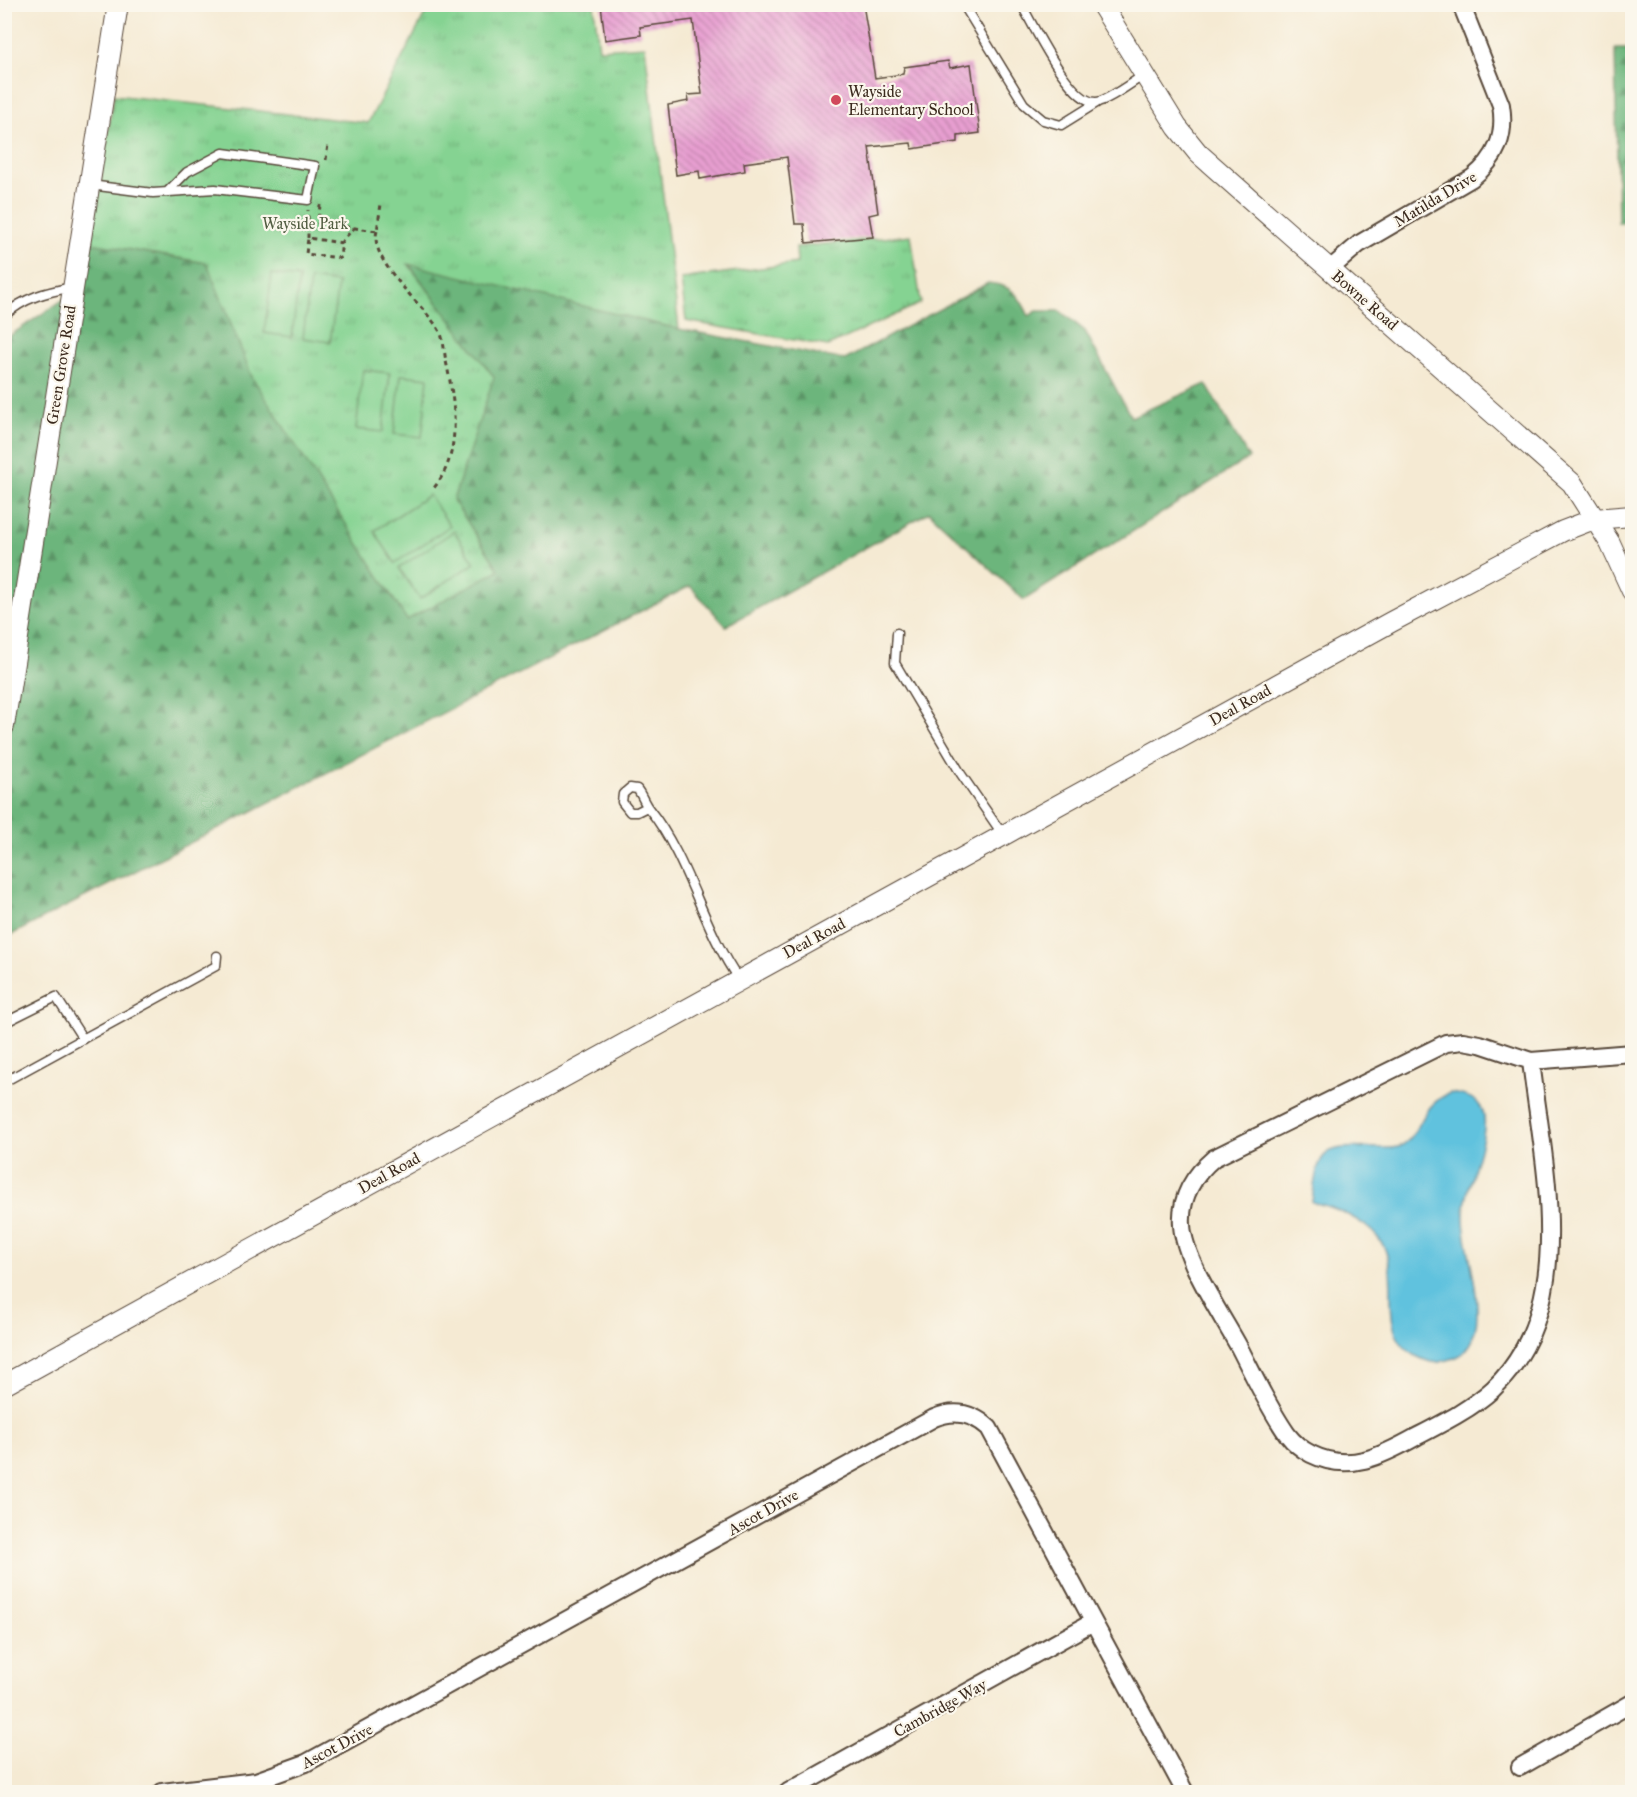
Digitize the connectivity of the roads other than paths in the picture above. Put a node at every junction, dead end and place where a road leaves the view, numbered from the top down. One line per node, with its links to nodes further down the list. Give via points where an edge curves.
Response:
1 (118, 4): 8 (street, Green Grove Road)
2 (963, 4): 7 (lane, via 1024,104 1042,120 1060,125)
3 (1021, 4): 7 (lane, via 1073,91 1088,101)
4 (1101, 4): 6 (street, Bowne Road)
5 (1461, 4): 10 (street, Matilda Drive, via 1501,105 1502,129 1496,153 1472,178 1359,244)
6 (1145, 75): 7 (lane); 10 (street, Bowne Road, via 1198,153)
7 (1098, 102)
8 (90, 185): 9 (lane); 11 (street, Green Grove Road)
9 (167, 192): 9 (lane, via 216,189 308,200 315,166 223,153 187,172)
10 (1330, 269): 14 (street, Bowne Road, via 1572,483)
11 (74, 287): 12 (lane, via 27,299); 17 (street, Green Grove Road)
12 (4, 316)
13 (1632, 516): 14 (street, Deal Road)
14 (1594, 519): 15 (street, Bowne Road); 19 (street, Deal Road, via 1563,531 1401,616)
15 (1632, 591)
16 (897, 633): 19 (lane, via 895,663 961,774)
17 (4, 726)
18 (647, 807): 21 (lane, via 655,814 678,858 724,960)
19 (1004, 835): 21 (street, Deal Road)
20 (217, 956): 23 (lane, via 216,966)
21 (739, 980): 27 (street, Deal Road)
22 (4, 1023): 23 (lane, via 56,997)
23 (83, 1039): 26 (lane)
24 (1632, 1053): 25 (street)
25 (1531, 1061): 25 (street, via 1480,1044 1446,1043 1214,1158 1195,1177 1187,1192 1181,1221 1188,1253 1278,1420 1301,1449 1330,1462 1346,1464 1378,1457 1464,1411 1493,1388 1515,1360 1544,1300 1551,1234)
26 (4, 1082)
27 (4, 1385)
28 (1093, 1622): 31 (street, Ascot Drive, via 989,1428 966,1414 945,1413 306,1763 256,1781); 32 (street, Cambridge Way); 33 (street, Ascot Drive)
29 (1632, 1703): 30 (street)
30 (1520, 1767)
31 (162, 1792)
32 (788, 1792)
33 (1185, 1792)

